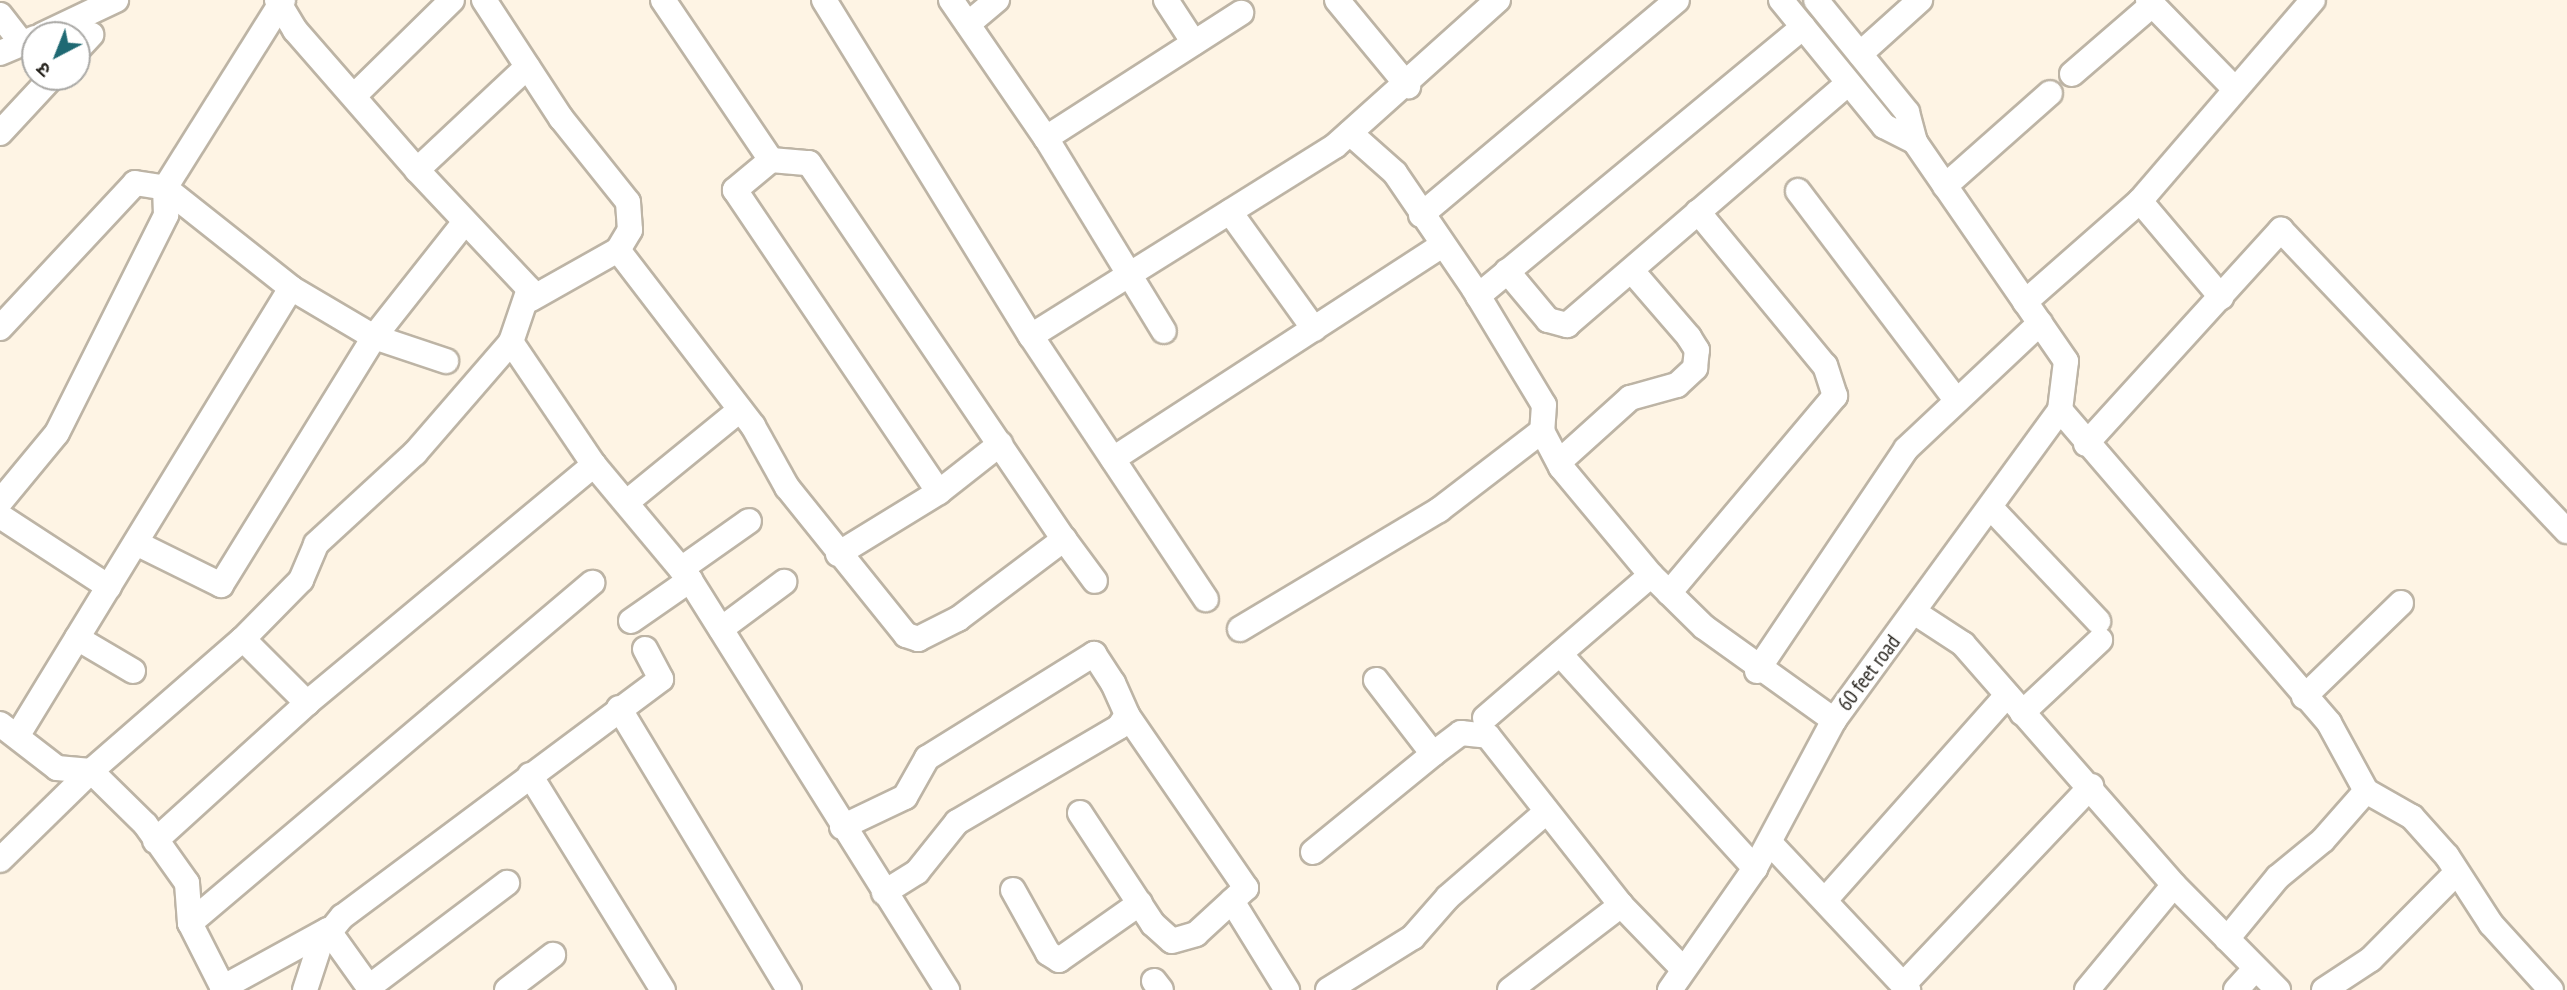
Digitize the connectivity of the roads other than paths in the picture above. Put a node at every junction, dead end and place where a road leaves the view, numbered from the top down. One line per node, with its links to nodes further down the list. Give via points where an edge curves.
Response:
1 (116, 0): 20 (street)
2 (452, 0): 33 (street)
3 (484, 0): 26 (street)
4 (663, 0): 38 (street)
5 (824, 0): 62 (street)
6 (951, 0): 21 (street)
7 (997, 0): 21 (street)
8 (1166, 0): 24 (street)
9 (1337, 0): 29 (street)
10 (1498, 0): 29 (street)
11 (1677, 0): 46 (street)
12 (1781, 0): 22 (street)
13 (1816, 0): 25 (street)
14 (1920, 0): 25 (street)
15 (2313, 0): 30 (street)
16 (280, 1): 33 (street, via 295,30); 41 (street)
17 (2150, 2): 27 (street); 30 (street)
18 (1241, 13): 24 (street)
19 (0, 15): 23 (street)
20 (70, 21)
21 (968, 24): 36 (street)
22 (1803, 27): 28 (street); 50 (street)
23 (21, 38)
24 (1194, 43): 36 (street)
25 (1860, 54): 37 (street, via 1907,112)
26 (527, 67): 39 (street); 49 (street, via 628,202 630,230)
27 (2072, 74)
28 (1848, 83): 37 (street, via 1884,126); 45 (street)
29 (1408, 86): 35 (street)
30 (2233, 87): 43 (street)
31 (39, 91): 34 (street)
32 (2050, 93): 40 (street)
33 (354, 96): 39 (street)
34 (0, 133)
35 (1350, 133): 44 (street); 46 (street, via 1395,173)
36 (1046, 138): 52 (street)
37 (1915, 142): 40 (street)
38 (771, 160): 70 (street, via 809,163); 75 (street, via 735,190)
39 (416, 170): 47 (street)
40 (1945, 186): 57 (street)
41 (165, 188): 53 (street); 59 (street, via 135,183); 76 (street, via 166,215 57,433)
42 (1798, 191): 66 (street)
43 (2140, 201): 55 (street); 57 (street)
44 (1230, 212): 52 (street); 60 (street)
45 (1698, 212): 51 (street); 91 (street, via 1835,387 1828,408)
46 (1421, 215): 48 (street)
47 (464, 223): 56 (street, via 512,268); 63 (street)
48 (1440, 247): 54 (street); 60 (street)
49 (618, 250): 56 (street); 67 (street)
50 (1507, 271): 51 (street, via 1548,320 1567,325); 54 (street)
51 (1632, 271): 73 (street, via 1689,337 1697,350 1695,368 1677,385 1630,398)
52 (1126, 277): 61 (street); 62 (street)
53 (291, 288): 63 (street); 83 (street)
54 (1478, 296): 69 (street, via 1544,405)
55 (2221, 298): 71 (street); 81 (street, via 2281,230)
56 (531, 299): 64 (street)
57 (2025, 302): 58 (street)
58 (2040, 323): 66 (street); 68 (street, 60 feet road, via 2066,361)
59 (0, 328)
60 (1314, 329): 72 (street)
61 (1164, 331)
62 (1031, 336): 72 (street)
63 (374, 337): 65 (street); 83 (street, via 221,585)
64 (511, 342): 74 (street); 99 (street, via 415,453 316,544 301,580)
65 (446, 361)
66 (1957, 401): 103 (street, via 1906,449 1869,497)
67 (740, 410): 77 (street); 84 (street)
68 (2060, 410): 71 (street); 78 (street, 60 feet road)
69 (1542, 430): 73 (street); 97 (street, via 1439,510)
70 (1000, 444): 75 (street); 82 (street)
71 (2086, 444): 105 (street)
72 (1113, 459): 92 (street)
73 (1559, 462): 86 (street)
74 (594, 465): 77 (street); 106 (street)
75 (939, 492): 84 (street)
76 (0, 502)
77 (627, 502): 85 (street)
78 (1991, 508): 94 (street, 60 feet road); 107 (street, via 2099,631)
79 (0, 516): 90 (street)
80 (749, 521): 85 (street)
81 (2567, 531)
82 (1064, 539): 84 (street, via 958,619 918,639 891,621); 87 (street)
83 (136, 543): 90 (street)
84 (838, 554)
85 (686, 575): 95 (street); 96 (street)
86 (1651, 575): 91 (street); 101 (street)
87 (1095, 581)
88 (783, 582): 96 (street)
89 (592, 583): 135 (street)
90 (108, 587): 98 (street)
91 (1669, 593): 103 (street)
92 (1206, 599)
93 (2402, 603): 105 (street)
94 (1914, 612): 107 (street, via 1963,644); 111 (street, 60 feet road)
95 (631, 621)
96 (721, 629): 120 (street)
97 (1240, 629)
98 (77, 638): 102 (street); 112 (street)
99 (243, 639): 106 (street); 114 (street)
100 (645, 649): 108 (street, via 661,679)
101 (1560, 654): 110 (street); 125 (street)
102 (133, 671)
103 (1757, 671): 111 (street)
104 (1376, 680): 113 (street)
105 (2304, 697): 117 (street, via 2329,723)
106 (307, 703): 121 (street)
107 (2014, 704): 116 (street); 131 (street)
108 (620, 708): 115 (street); 148 (street)
109 (1127, 715): 120 (street, via 1094,654 927,758 905,797); 130 (street, via 1112,732 957,822 917,872); 132 (street, via 1246,888)
110 (1485, 718)
111 (1834, 720): 122 (street, 60 feet road)
112 (10, 729): 114 (street, via 57,768)
113 (1433, 754): 118 (street, via 1461,733 1488,736); 123 (street)
114 (91, 771): 121 (street); 124 (street)
115 (530, 775): 136 (street); 147 (street)
116 (2091, 786): 128 (street); 141 (street)
117 (2366, 791): 126 (street, via 2412,817); 137 (street, via 2323,840 2278,877)
118 (1546, 812): 134 (street); 151 (street, via 1448,897 1413,937)
119 (1080, 813): 133 (street)
120 (842, 827): 130 (street)
121 (155, 841): 135 (street, via 187,883)
122 (1769, 843): 125 (street, 60 feet road); 131 (street)
123 (1313, 852)
124 (0, 860)
125 (1755, 868): 140 (street, 60 feet road)
126 (2456, 873): 144 (street, via 2491,925); 156 (street, via 2371,959)
127 (507, 883): 143 (street)
128 (2174, 885): 137 (street); 153 (street)
129 (1013, 890): 133 (street, via 1048,953 1059,960)
130 (884, 893): 149 (street)
131 (1826, 899): 141 (street)
132 (1232, 901): 133 (street, via 1183,941 1163,936); 150 (street)
133 (1140, 903)
134 (1621, 905): 140 (street); 152 (street)
135 (190, 923): 142 (street)
136 (328, 930): 142 (street); 143 (street); 145 (street)
137 (2227, 939): 139 (street)
138 (553, 955): 146 (street)
139 (2253, 971): 154 (street); 155 (street)
140 (1676, 980)
141 (1905, 988)
142 (223, 989)
143 (370, 989)
144 (2550, 989)
145 (304, 990)
146 (507, 990)
147 (663, 990)
148 (789, 990)
149 (947, 990)
150 (1287, 990)
151 (1328, 990)
152 (1510, 990)
153 (2087, 990)
154 (2236, 990)
155 (2278, 990)
156 (2324, 990)

